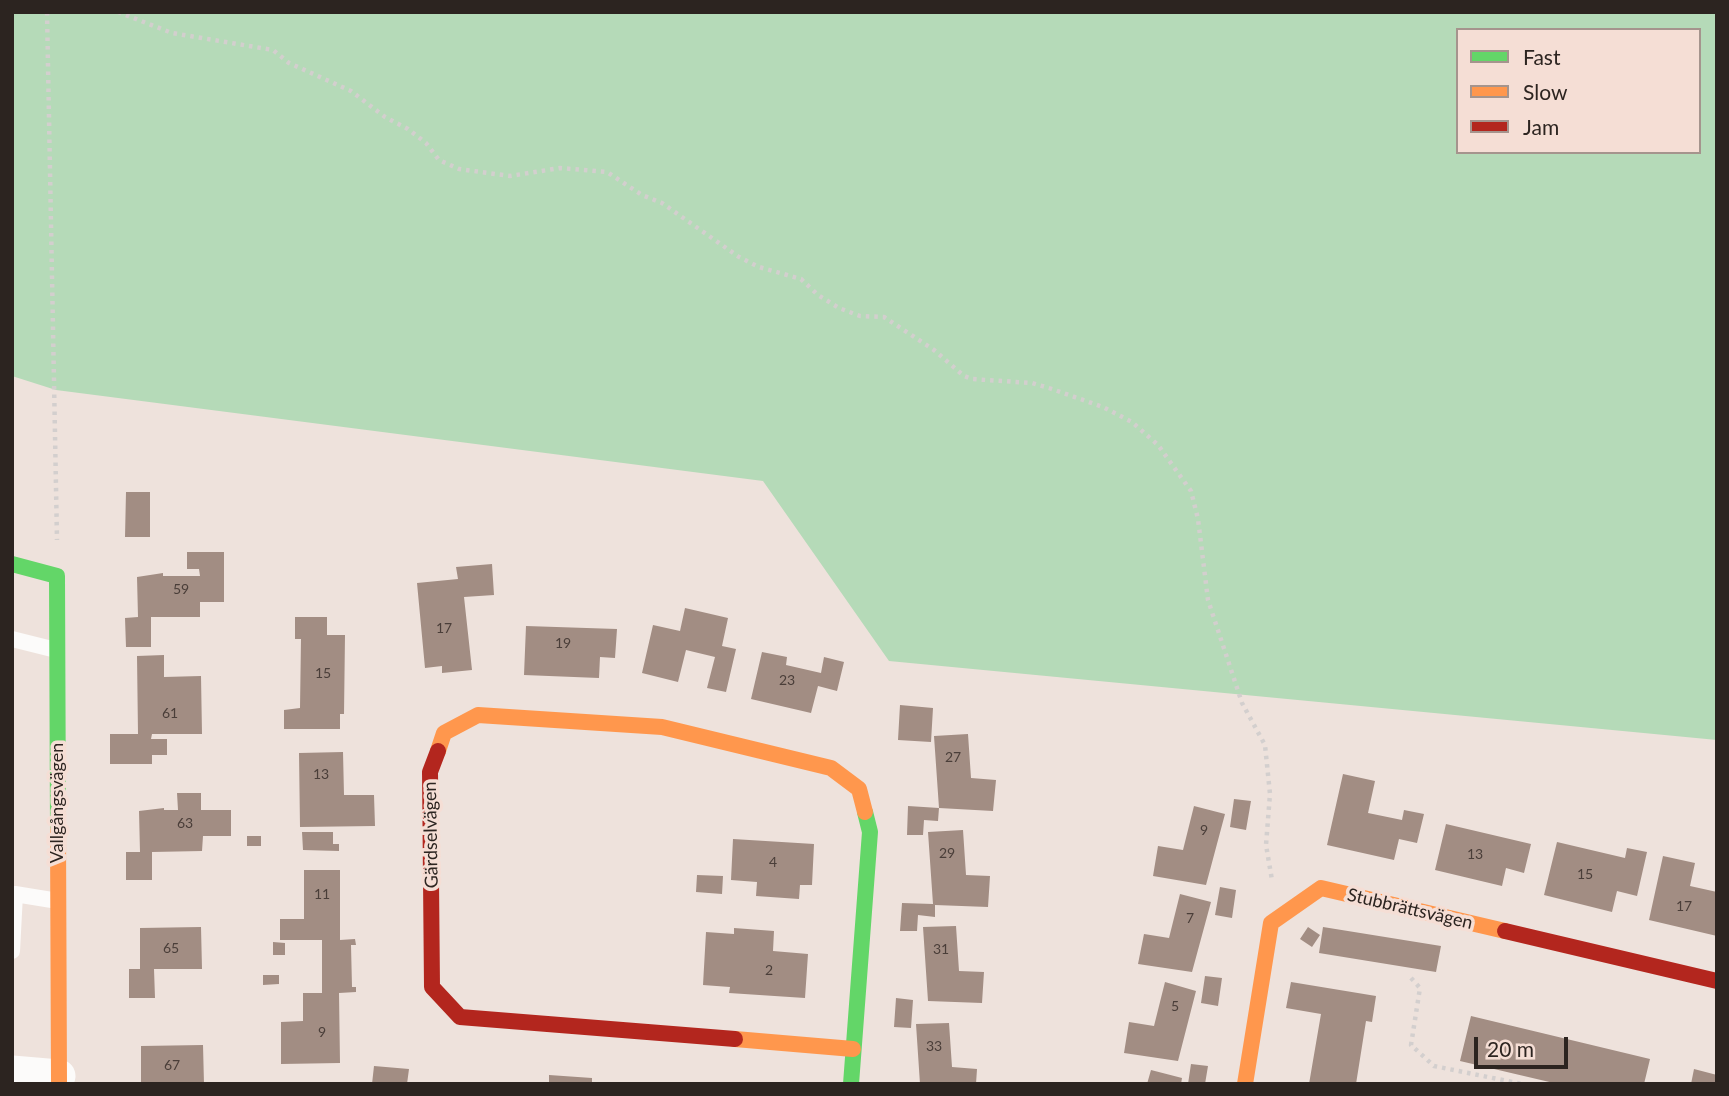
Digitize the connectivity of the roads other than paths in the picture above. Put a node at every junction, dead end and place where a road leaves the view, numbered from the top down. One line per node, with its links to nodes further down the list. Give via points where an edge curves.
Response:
1 (12, 564): 3 (street, Vallgångsvägen, via 57,576)
2 (12, 639): 3 (lane)
3 (56, 650): 4 (street, Vallgångsvägen)
4 (58, 901): 5 (lane, via 15,894); 9 (street, Vallgångsvägen)
5 (12, 951)
6 (1717, 981): 11 (street, Stubbrättsvägen, via 1321,888 1271,923)
7 (853, 1049): 7 (street, Gärdselvägen, via 870,832 859,789 831,768 662,727 478,716 443,733 430,772 432,987 460,1017); 10 (street, Gärdselvägen)
8 (12, 1072): 9 (street, Vallgångsvägen)
9 (59, 1080)
10 (851, 1084)
11 (1245, 1084)

